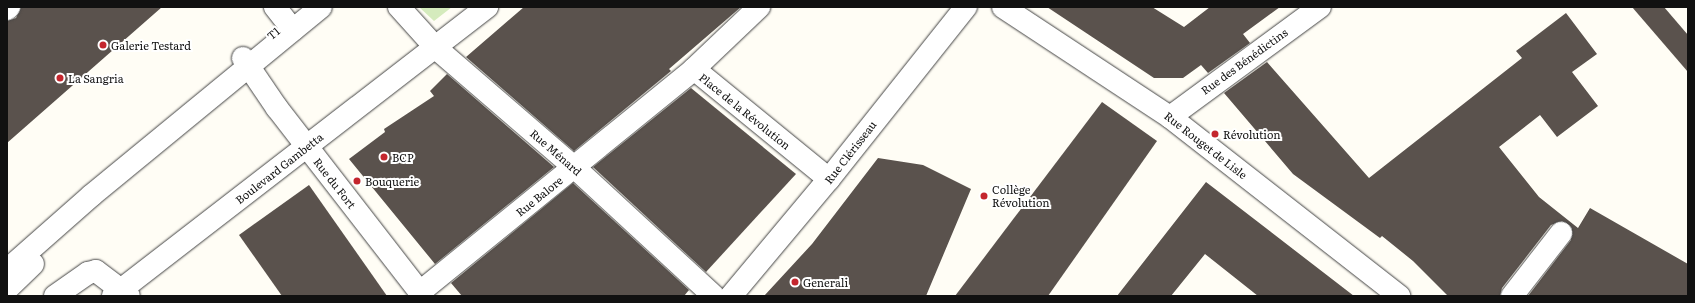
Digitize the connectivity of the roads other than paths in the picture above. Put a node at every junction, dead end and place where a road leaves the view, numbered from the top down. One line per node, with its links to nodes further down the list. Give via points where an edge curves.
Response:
1 (303, 7): 9 (street, T1)
2 (321, 7): 9 (street)
3 (399, 7): 10 (street, Rue Ménard)
4 (487, 7): 10 (street, Boulevard Gambetta)
5 (759, 7): 12 (street, Place de la Révolution)
6 (966, 7): 16 (street, Rue Clérisseau)
7 (1004, 7): 13 (street, Rue Rouget de Lisle)
8 (1320, 7): 13 (street, Rue des Bénédictins)
9 (285, 20): 11 (street)
10 (436, 48): 14 (street, Boulevard Gambetta); 15 (street, Rue Ménard)
11 (245, 63): 14 (street, Rue du Fort); 17 (street); 19 (street)
12 (694, 69): 15 (street, Rue Balore); 16 (street, Place de la Révolution)
13 (1170, 117): 27 (street, Rue Rouget de Lisle)
14 (306, 146): 22 (street, Boulevard Gambetta); 23 (street, Rue du Fort)
15 (574, 167): 23 (street, Rue Balore); 25 (street, Rue Ménard)
16 (829, 179): 26 (street, Rue Clérisseau)
17 (92, 195): 20 (street); 21 (street, via 46,251)
18 (1561, 233): 28 (street)
19 (7, 254)
20 (7, 270)
21 (7, 289)
22 (122, 294): 24 (street, Boulevard Gambetta, via 96,272 88,273)
23 (422, 294)
24 (55, 296)
25 (714, 296)
26 (731, 296)
27 (1399, 296)
28 (1512, 296)

